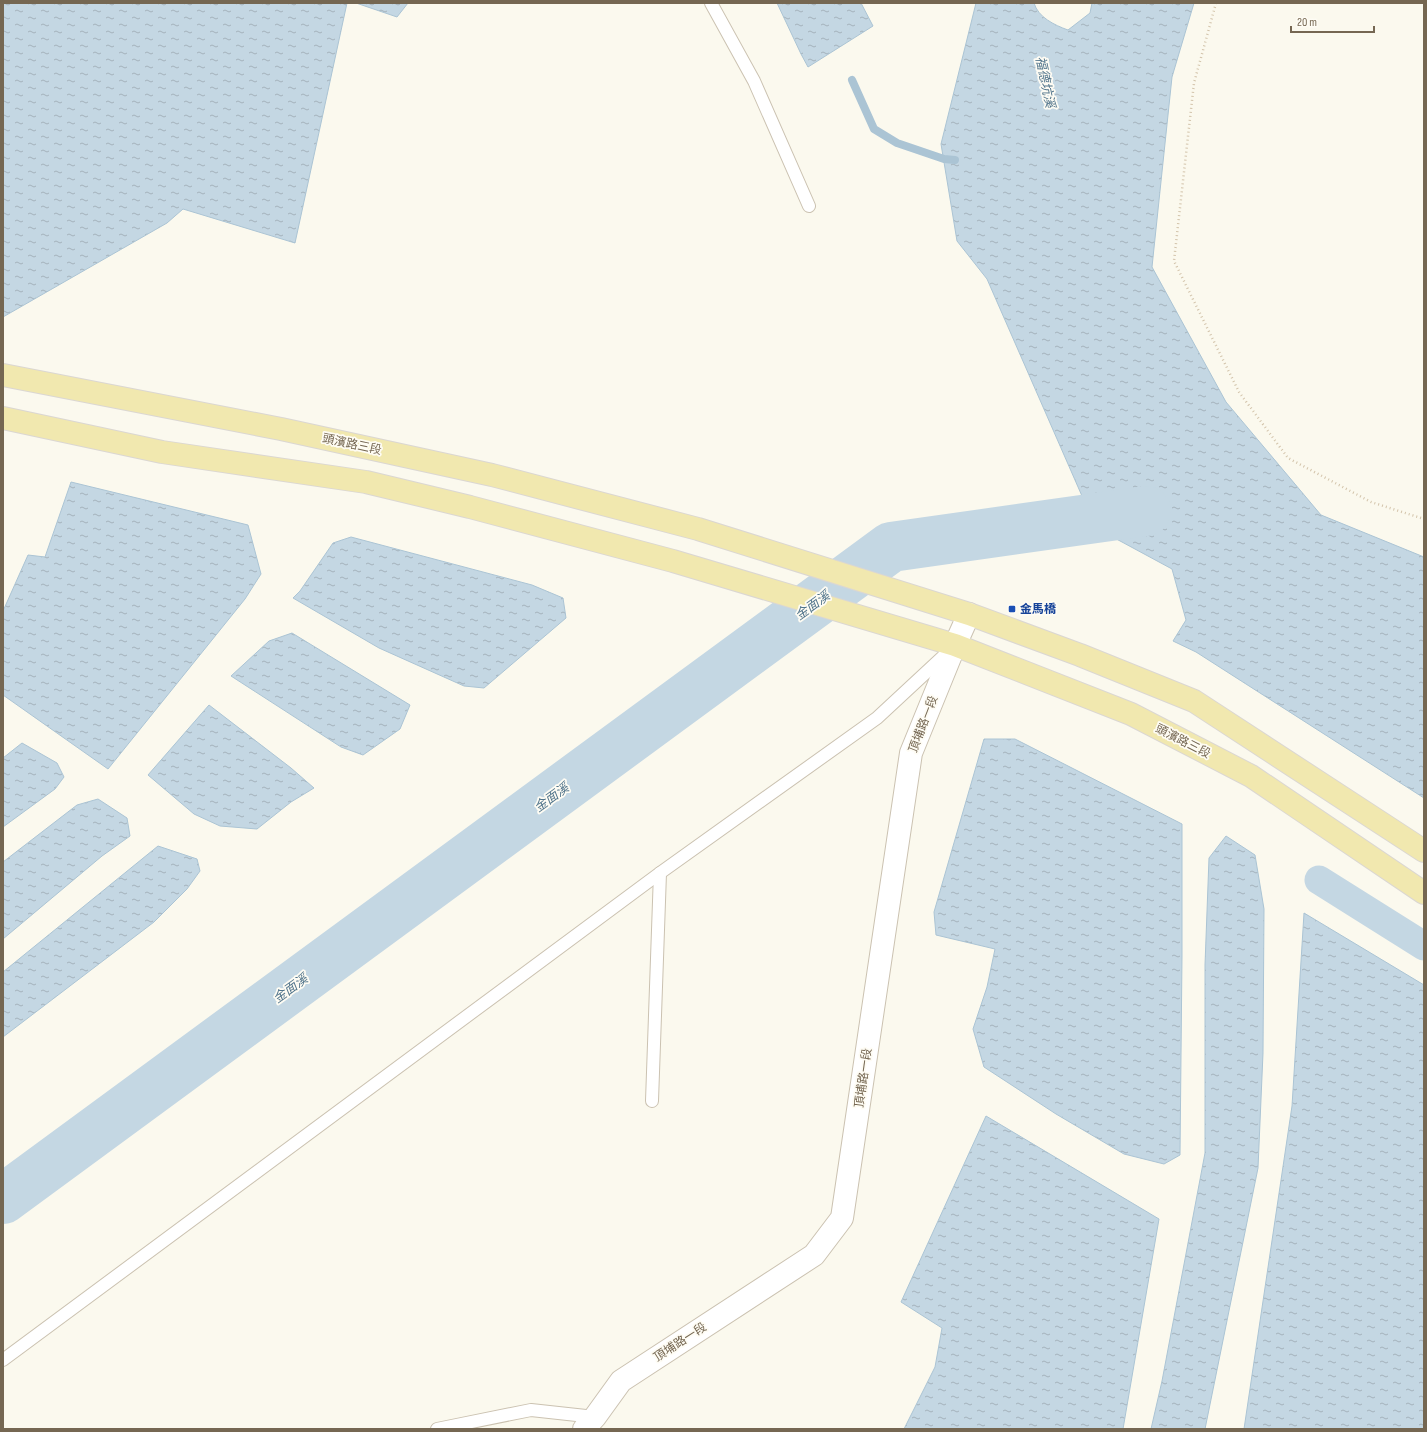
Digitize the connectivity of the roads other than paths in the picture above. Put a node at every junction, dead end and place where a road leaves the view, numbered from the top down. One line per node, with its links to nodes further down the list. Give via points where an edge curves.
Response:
1 (711, 3): 2 (lane, via 754,81)
2 (809, 206)
3 (3, 375): 5 (main road, 頭濱路三段, via 281,429 492,475 698,529)
4 (3, 418): 6 (main road, 頭濱路三段, via 162,452 366,482 673,561)
5 (969, 614): 6 (street, 頂埔路一段); 7 (main road, via 1194,701)
6 (955, 645): 8 (lane, via 878,718); 9 (main road, 頭濱路三段, via 1131,714 1251,776); 12 (street, 頂埔路一段, via 910,753 842,1218 814,1256 620,1381)
7 (1424, 851)
8 (660, 872): 10 (lane); 11 (lane)
9 (1424, 893)
10 (652, 1100)
11 (3, 1360)
12 (590, 1423): 13 (lane, via 531,1410)
13 (437, 1429)

